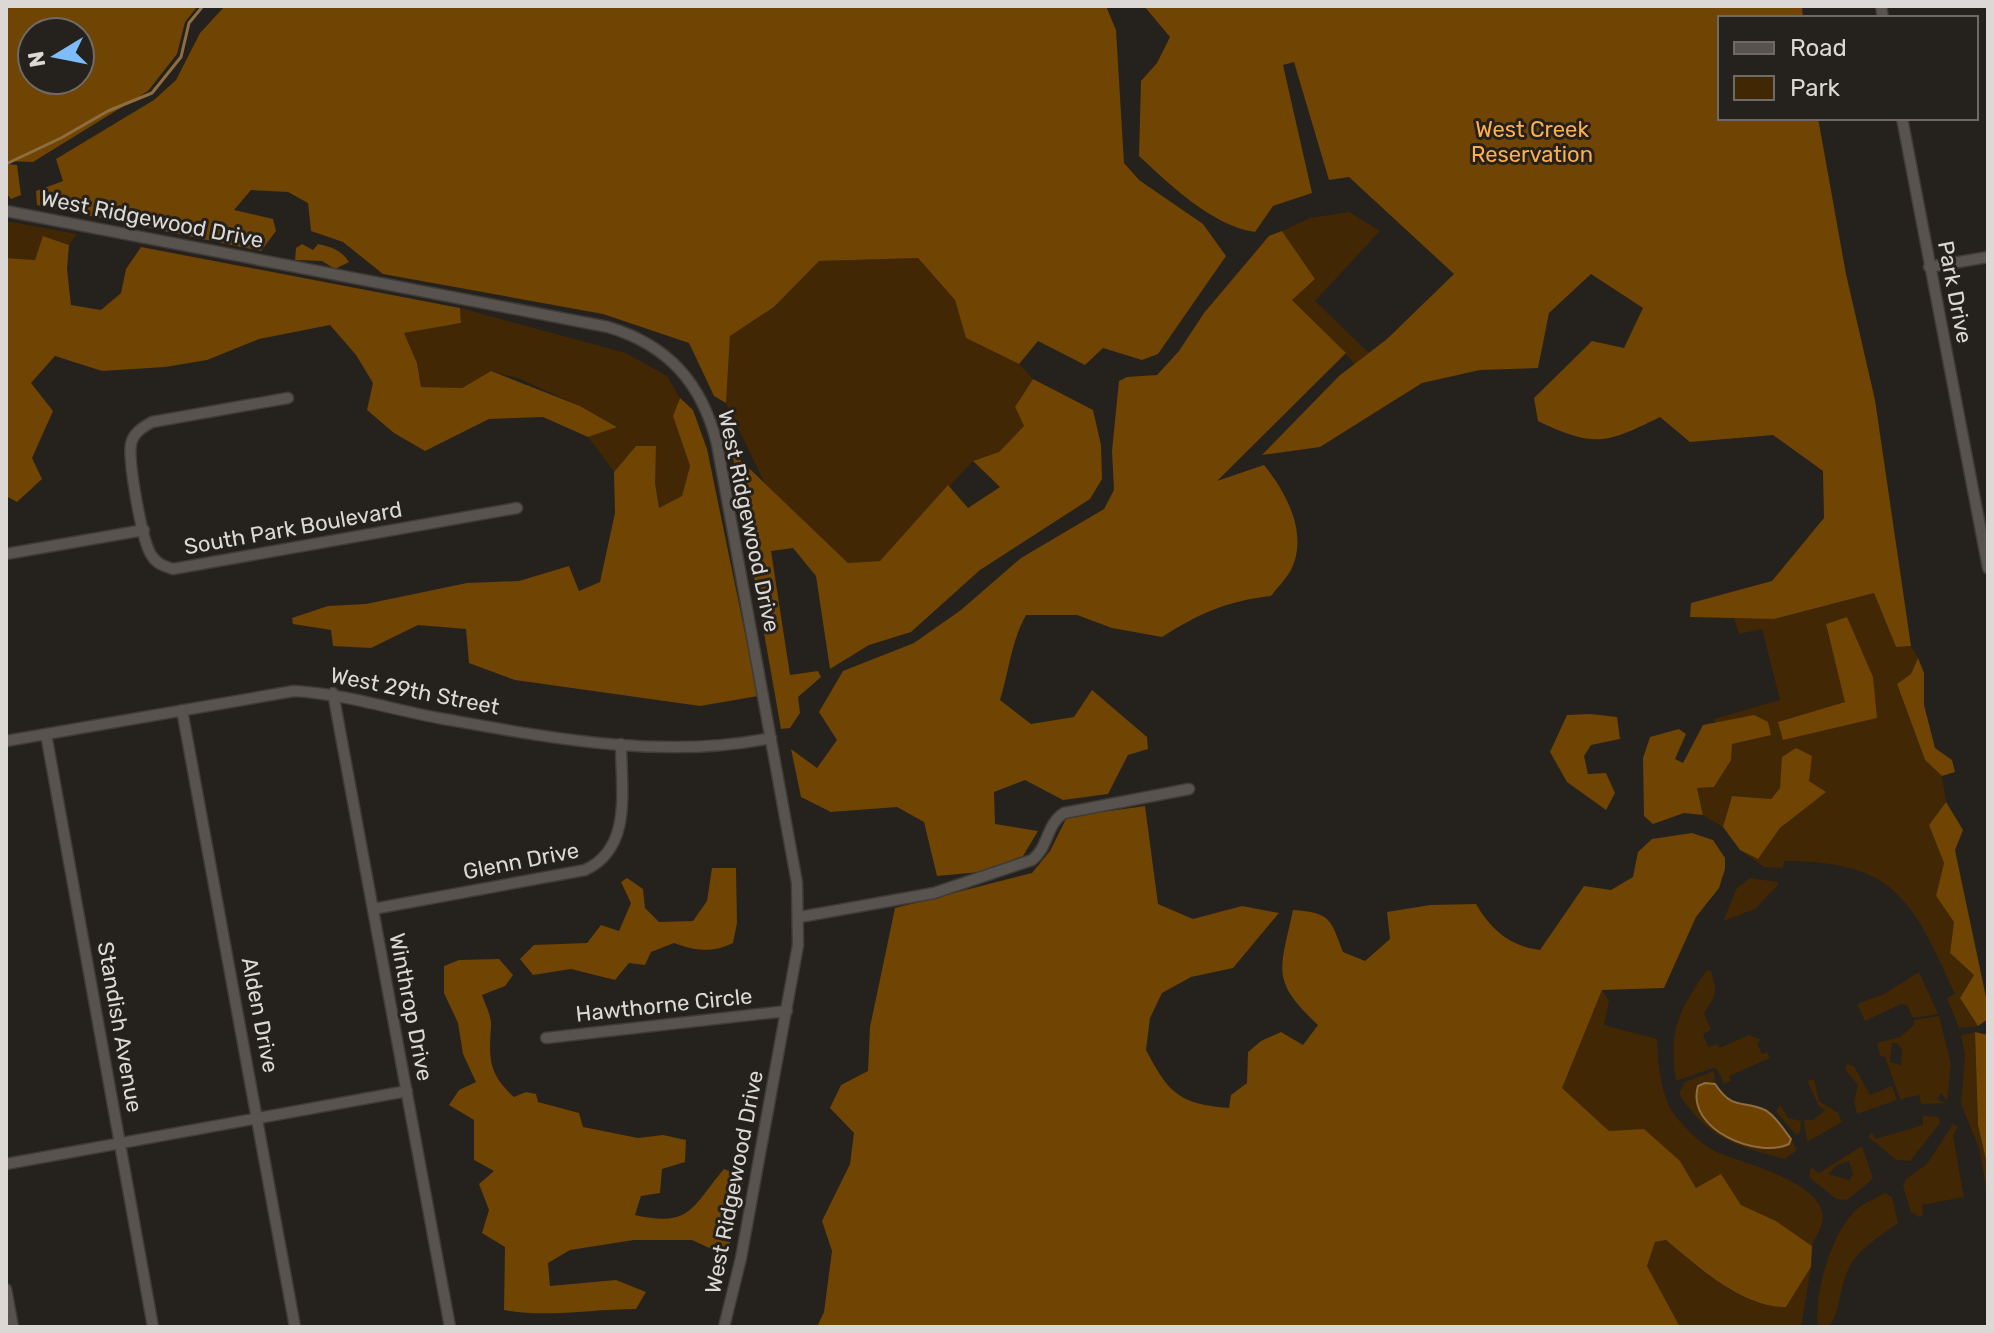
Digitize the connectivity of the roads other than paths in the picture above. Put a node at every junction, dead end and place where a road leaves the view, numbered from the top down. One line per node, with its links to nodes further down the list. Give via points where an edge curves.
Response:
1 (1902, 120): 4 (street, Park Drive)
2 (6, 211): 13 (street, West Ridgewood Drive, via 583,322 660,349 693,384 713,427)
3 (1988, 257): 4 (street)
4 (1929, 267): 9 (street, Park Drive)
5 (288, 398): 7 (street, South Park Boulevard, via 141,428 131,442)
6 (517, 508): 7 (street, South Park Boulevard, via 173,569 150,555)
7 (144, 530): 8 (street)
8 (6, 554)
9 (1988, 568)
10 (333, 693): 11 (street, West 29th Street, via 294,691); 15 (street, West 29th Street, via 443,719); 17 (street, Winthrop Drive)
11 (182, 710): 12 (street, West 29th Street); 22 (street, Alden Drive)
12 (46, 734): 14 (street, West 29th Street); 23 (street, Standish Avenue)
13 (771, 738): 15 (street, West 29th Street, via 693,750); 18 (street, West Ridgewood Drive)
14 (6, 741)
15 (621, 744): 17 (street, Glenn Drive, via 618,838 598,864)
16 (1189, 789): 18 (street, via 1064,813 1054,820 1039,855 964,885)
17 (373, 909): 21 (street, Winthrop Drive)
18 (800, 917): 19 (street, West Ridgewood Drive)
19 (787, 1011): 20 (street, Hawthorne Circle); 30 (street, West Ridgewood Drive)
20 (546, 1038)
21 (407, 1091): 22 (street); 29 (street, Winthrop Drive)
22 (259, 1118): 23 (street); 28 (street, Alden Drive)
23 (121, 1142): 24 (street); 27 (street, Standish Avenue)
24 (6, 1164)
25 (6, 1289): 26 (street)
26 (13, 1327)
27 (153, 1327)
28 (295, 1327)
29 (450, 1327)
30 (724, 1327)

